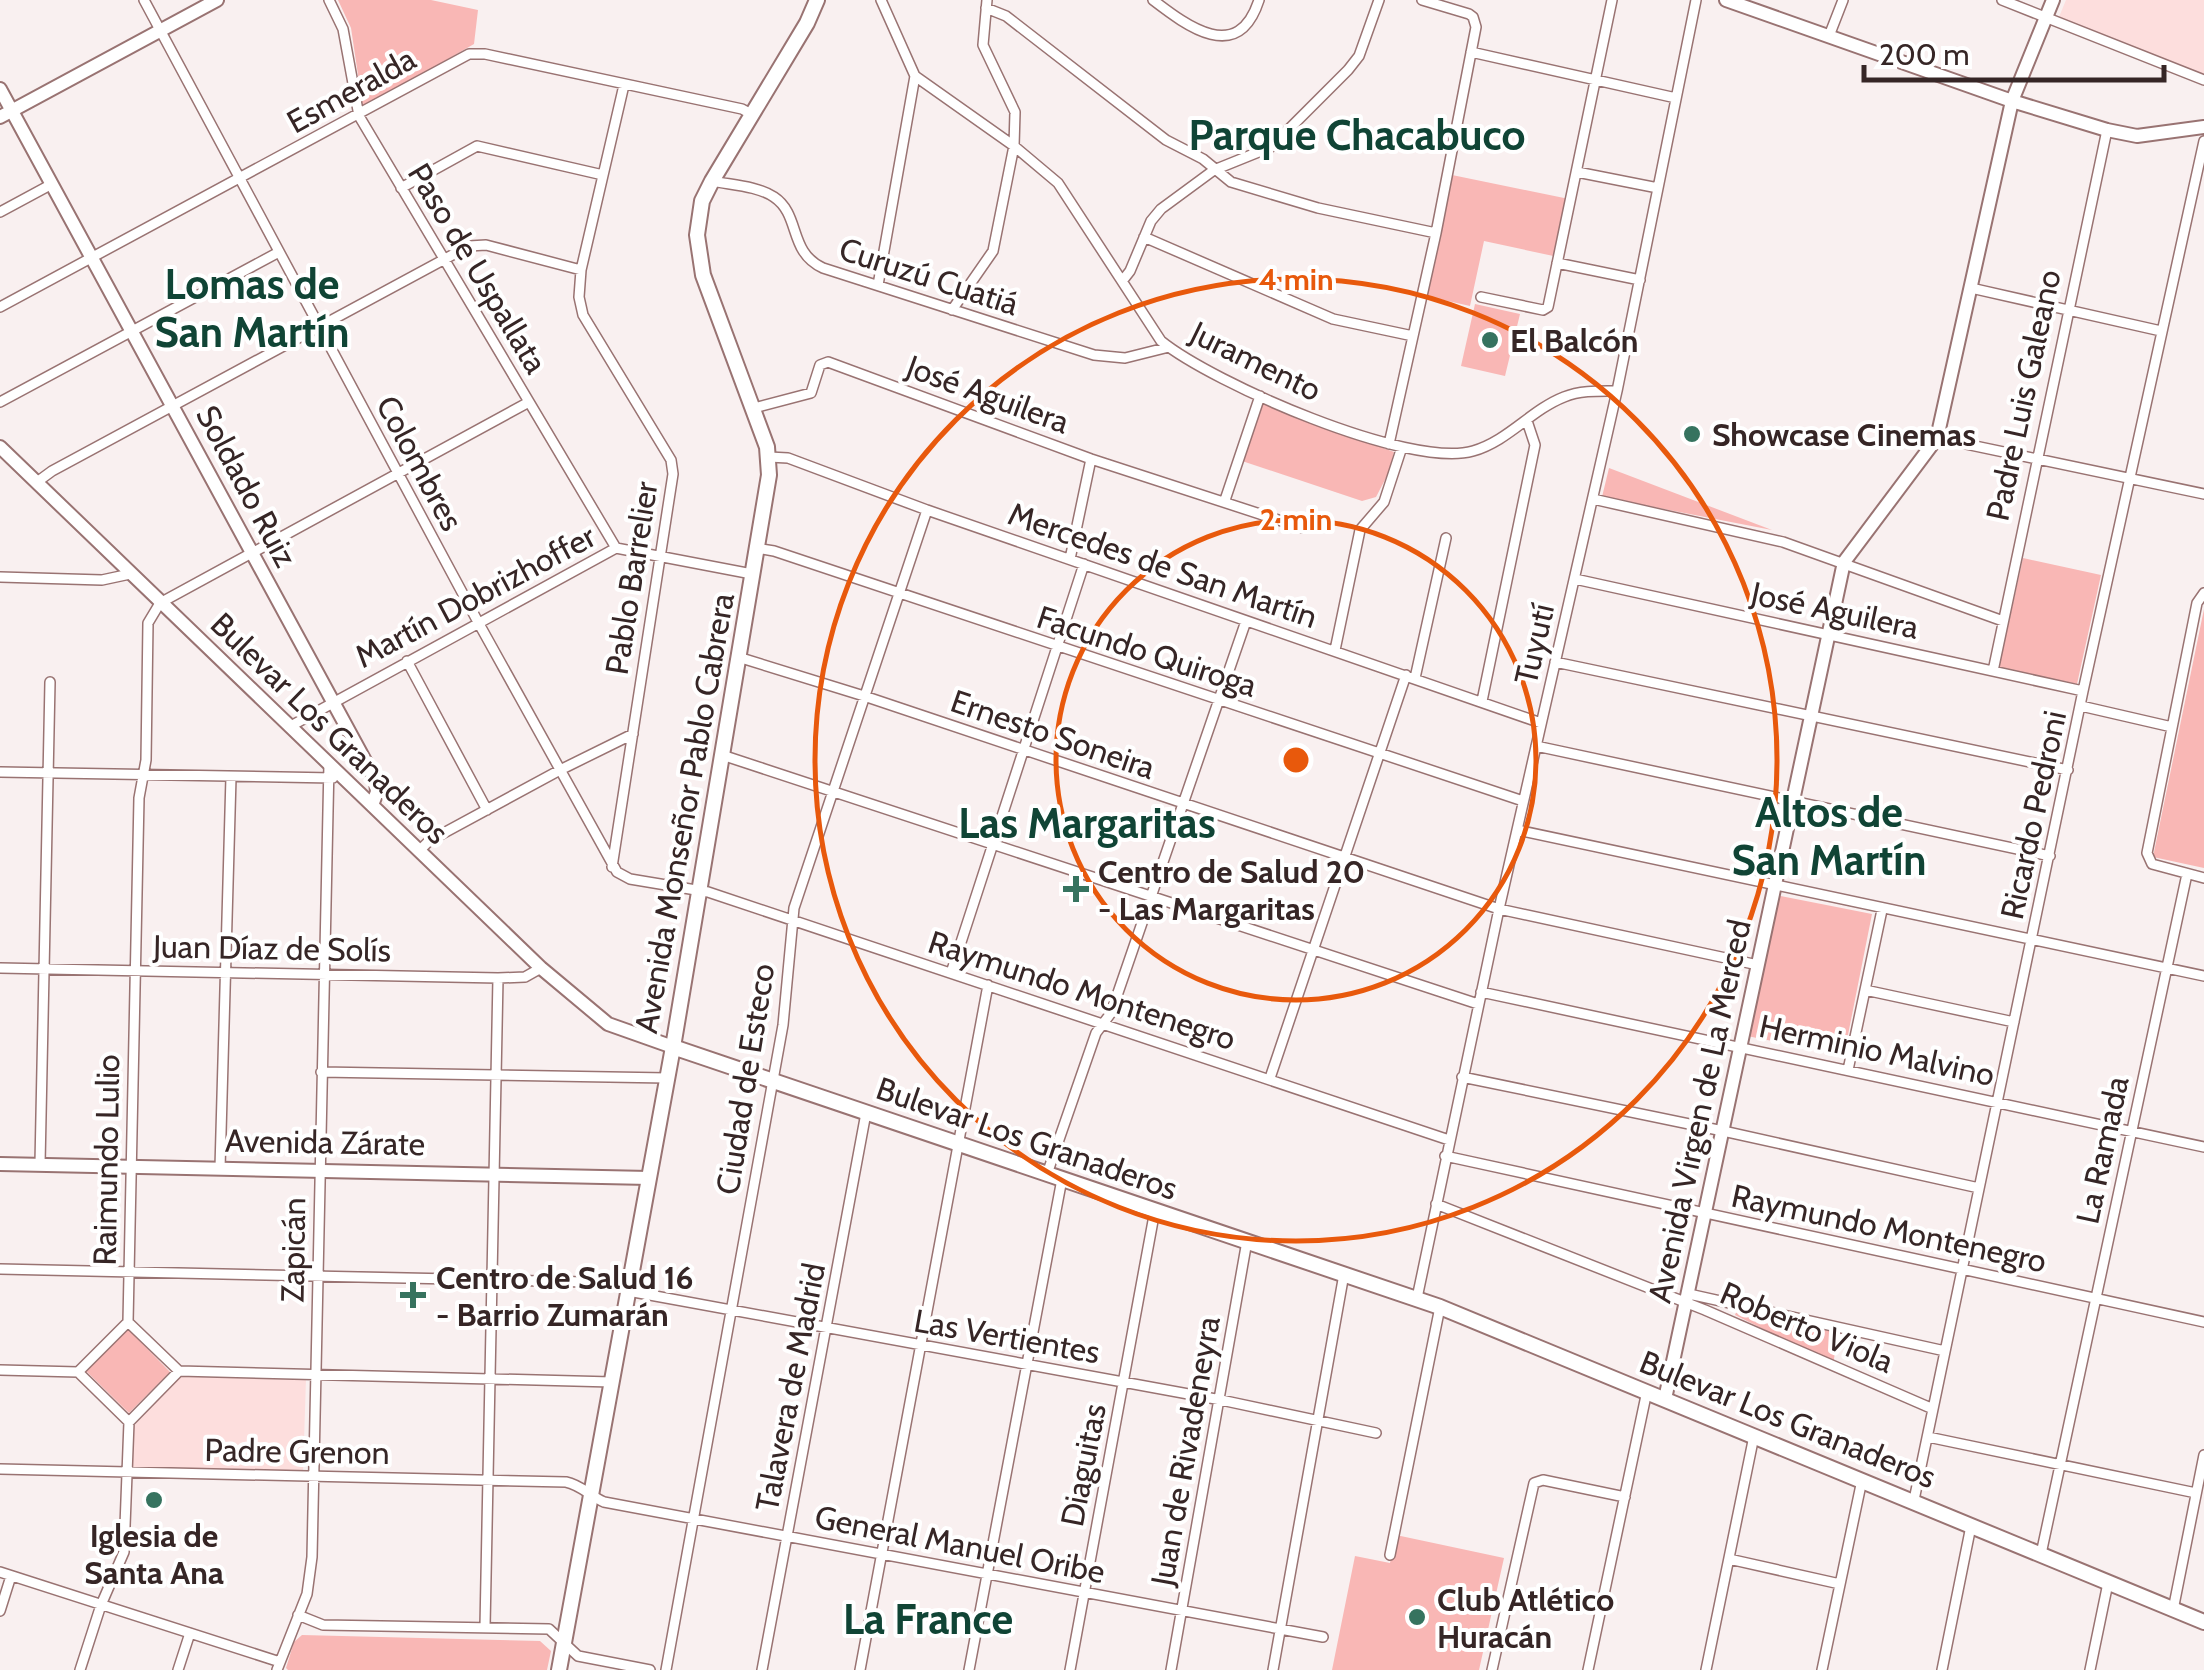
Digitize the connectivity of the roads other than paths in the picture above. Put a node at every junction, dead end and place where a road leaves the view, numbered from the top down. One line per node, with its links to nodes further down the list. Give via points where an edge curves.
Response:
1 (144, 0): 18 (street, Colombres)
2 (216, 0): 18 (main road)
3 (329, 0): 30 (street, Paso de Uspallata, via 343,30)
4 (817, 0): 29 (main road, Avenida Monseñor Pablo Cabrera)
5 (881, 0): 21 (street)
6 (1153, 0): 7 (street, via 1188,27 1216,36 1242,28)
7 (1260, 0)
8 (1379, 0): 35 (street, via 1348,70 1271,146)
9 (1422, 0): 20 (street, via 1473,17)
10 (1612, 0): 22 (street)
11 (1696, 0): 26 (street, Tuyutí)
12 (1726, 0): 19 (main road)
13 (1843, 0): 19 (street)
14 (2002, 0): 17 (street)
15 (2053, 0): 17 (main road)
16 (986, 4): 34 (street, via 983,46 1015,112); 35 (street)
17 (2046, 18): 23 (street); 27 (main road)
18 (160, 30): 28 (main road); 38 (street, Colombres)
19 (1829, 36): 27 (main road)
20 (1472, 52): 22 (street); 44 (street)
21 (914, 76): 34 (street, Juramento); 53 (street)
22 (1596, 80): 26 (street); 36 (street)
23 (2204, 80)
24 (624, 86): 29 (street, Esmeralda); 30 (street, Esmeralda, via 469,54); 37 (street, Pablo Barrelier)
25 (0, 89): 28 (main road, Soldado Ruiz)
26 (1676, 98): 42 (street, Tuyutí)
27 (2012, 101): 32 (main road); 54 (main road, Avenida Virgen de La Merced)
28 (6, 114): 40 (main road, Soldado Ruiz)
29 (753, 115): 39 (main road, Avenida Monseñor Pablo Cabrera)
30 (359, 116): 38 (street, Esmeralda); 41 (street, Paso de Uspallata)
31 (2204, 128): 32 (main road, via 2137,136)
32 (2107, 130): 58 (street, Padre Luis Galeano)
33 (2204, 141): 61 (street, Ricardo Pedroni)
34 (1014, 146): 51 (street, Juramento, via 1065,190); 57 (street, via 993,251)
35 (1214, 170): 44 (street, via 1272,195); 45 (street, via 1160,208)
36 (1576, 172): 42 (street); 49 (street)
37 (603, 175): 41 (street, via 478,146); 50 (street, Pablo Barrelier)
38 (239, 179): 46 (street, Colombres); 47 (street, Esmeralda)
39 (712, 181): 53 (street, Curuzú Cuatiá, via 773,196 813,263); 69 (main road, Avenida Monseñor Pablo Cabrera, via 700,210 700,262)
40 (52, 184): 43 (street); 47 (main road, Soldado Ruiz)
41 (401, 188): 48 (street, Paso de Uspallata)
42 (1658, 188): 52 (street, Tuyutí)
43 (0, 212)
44 (1436, 233): 62 (street)
45 (1144, 236): 51 (street); 62 (street, via 1344,323)
46 (278, 252): 59 (street, Colombres); 60 (street)
47 (92, 258): 56 (street, Esmeralda); 60 (main road, Soldado Ruiz)
48 (442, 260): 50 (street, via 477,244); 59 (street); 67 (street, Paso de Uspallata)
49 (1557, 263): 52 (street); 55 (street, via 1543,310)
50 (581, 270): 90 (street, Pablo Barrelier, via 583,315 673,466)
51 (1122, 280): 63 (street, Juramento)
52 (1640, 280): 64 (street, Tuyutí)
53 (878, 285): 57 (street, Curuzú Cuatiá)
54 (1971, 288): 58 (street); 71 (main road, Avenida Virgen de La Merced)
55 (1481, 296)
56 (0, 307)
57 (952, 310): 63 (street, Curuzú Cuatiá, via 1094,355 1125,358)
58 (2070, 310): 61 (street); 77 (street, Padre Luis Galeano)
59 (318, 326): 68 (street); 78 (street, Colombres)
60 (131, 330): 66 (street); 68 (main road, Soldado Ruiz)
61 (2161, 331): 79 (street, Ricardo Pedroni)
62 (1413, 336): 72 (street)
63 (1168, 347): 65 (street, Juramento)
64 (1618, 390): 70 (street, Juramento, via 1566,396); 82 (street, Tuyutí)
65 (1260, 396): 72 (street, Juramento); 83 (street)
66 (0, 402)
67 (529, 402): 78 (street); 87 (street, Paso de Uspallata)
68 (173, 405): 80 (street); 89 (main road, Soldado Ruiz)
69 (754, 408): 75 (main road, Avenida Monseñor Pablo Cabrera); 76 (street, José Aguilera, via 810,393 820,365 828,362)
70 (1528, 421): 74 (street, Juramento, via 1460,454); 116 (street, via 1535,446)
71 (1937, 438): 77 (street); 92 (main road, Avenida Virgen de La Merced)
72 (1389, 444): 74 (street, Juramento)
73 (0, 447): 80 (main road, Bulevar Los Granaderos)
74 (1402, 448): 106 (street, via 1384,502 1360,530)
75 (769, 456): 84 (street, Mercedes de San Martín); 88 (main road, Avenida Monseñor Pablo Cabrera)
76 (1091, 458): 83 (street, José Aguilera); 91 (street)
77 (2038, 459): 79 (street); 102 (street, Padre Luis Galeano)
78 (398, 474): 89 (street); 103 (street, Colombres)
79 (2130, 478): 81 (street); 113 (street, Ricardo Pedroni)
80 (38, 482): 94 (main road, Bulevar Los Granaderos)
81 (2204, 494)
82 (1593, 499): 92 (street); 97 (street, Tuyutí)
83 (1225, 500): 85 (street, José Aguilera)
84 (926, 510): 91 (street, Mercedes de San Martín); 99 (street, Ciudad de Esteco)
85 (1303, 528)
86 (1446, 538): 111 (street)
87 (616, 548): 90 (street, Martín Dobrizhoffer); 103 (street, Martín Dobrizhoffer)
88 (756, 548): 95 (main road, Avenida Monseñor Pablo Cabrera); 99 (street, Facundo Quiroga)
89 (252, 553): 100 (street); 117 (main road, Soldado Ruiz)
90 (660, 556): 95 (street, Martín Dobrizhoffer); 123 (street, Pablo Barrelier)
91 (1070, 559): 93 (street, Mercedes de San Martín)
92 (1844, 562): 102 (street); 104 (main road, Avenida Virgen de La Merced)
93 (1084, 564): 101 (street, Mercedes de San Martín); 105 (street)
94 (130, 574): 96 (street, via 102,580); 100 (main road, Bulevar Los Granaderos)
95 (752, 574): 107 (main road, Avenida Monseñor Pablo Cabrera)
96 (0, 578)
97 (1575, 579): 104 (street, José Aguilera); 109 (street, Tuyutí)
98 (2204, 593): 122 (street)
99 (898, 594): 105 (street, Facundo Quiroga); 114 (street, Ciudad de Esteco)
100 (160, 603): 121 (main road, Bulevar Los Granaderos); 132 (street, Raimundo Lulio, via 148,624)
101 (1246, 620): 106 (street, Mercedes de San Martín); 115 (street)
102 (2004, 621): 110 (street, Padre Luis Galeano)
103 (478, 622): 108 (street, Martín Dobrizhoffer); 128 (street, Colombres)
104 (1828, 634): 110 (street, José Aguilera); 119 (main road, Avenida Virgen de La Merced)
105 (1056, 647): 115 (street, Facundo Quiroga); 125 (street)
106 (1335, 650): 111 (street, Mercedes de San Martín)
107 (738, 657): 114 (street, Ernesto Soneira); 127 (main road, Avenida Monseñor Pablo Cabrera)
108 (407, 661): 117 (street, Martín Dobrizhoffer); 140 (street)
109 (1555, 662): 119 (street); 120 (street, Tuyutí)
110 (1993, 671): 113 (street, José Aguilera)
111 (1411, 676): 116 (street, Mercedes de San Martín); 126 (street)
112 (50, 682): 131 (street)
113 (2083, 691): 118 (street, Ricardo Pedroni)
114 (864, 696): 125 (street, Ernesto Soneira); 135 (street, Ciudad de Esteco)
115 (1218, 701): 126 (street, Facundo Quiroga); 138 (street)
116 (1482, 701): 120 (street, Mercedes de San Martín)
117 (332, 702): 121 (street, Martín Dobrizhoffer); 139 (main road, Soldado Ruiz, via 376,781)
118 (2081, 706): 122 (street); 129 (street, Ricardo Pedroni)
119 (1811, 714): 129 (street); 137 (main road, Avenida Virgen de La Merced)
120 (1541, 723): 124 (street, Tuyutí)
121 (290, 727): 134 (main road, Bulevar Los Granaderos)
122 (2172, 727): 147 (street, via 2147,853 2152,864)
123 (632, 734): 128 (street); 146 (street, Pablo Barrelier)
124 (1536, 746): 136 (street, Tuyutí); 137 (street)
125 (1022, 749): 138 (street, Ernesto Soneira); 142 (street)
126 (1380, 754): 136 (street, Facundo Quiroga); 145 (street)
127 (722, 755): 135 (street); 150 (main road, Avenida Monseñor Pablo Cabrera)
128 (560, 770): 140 (street); 146 (street, Colombres)
129 (2068, 770): 144 (street, Ricardo Pedroni)
130 (0, 772): 131 (street)
131 (48, 772): 132 (street); 161 (street)
132 (142, 775): 133 (street); 162 (street, Raimundo Lulio)
133 (231, 777): 134 (street); 163 (street)
134 (334, 777): 139 (main road, Bulevar Los Granaderos); 165 (street, Zapicán)
135 (833, 790): 142 (street); 154 (street, Ciudad de Esteco)
136 (1523, 801): 141 (street, Tuyutí)
137 (1792, 802): 144 (street); 149 (main road, Avenida Virgen de La Merced)
138 (1184, 804): 145 (street, Ernesto Soneira); 151 (street)
139 (372, 805): 143 (main road, Bulevar Los Granaderos)
140 (487, 810): 143 (street)
141 (1516, 830): 149 (street); 152 (street, Tuyutí)
142 (992, 842): 151 (street); 164 (street)
143 (418, 851): 159 (main road, Bulevar Los Granaderos)
144 (2050, 856): 155 (street, Ricardo Pedroni)
145 (1345, 858): 152 (street, Ernesto Soneira); 156 (street)
146 (612, 867): 150 (street, via 630,878)
147 (2187, 874): 148 (street); 160 (street, La Ramada)
148 (2204, 878)
149 (1775, 884): 153 (street); 157 (main road, Avenida Virgen de La Merced)
150 (698, 890): 154 (street, Raymundo Montenegro); 175 (main road, Avenida Monseñor Pablo Cabrera)
151 (1154, 895): 156 (street); 173 (street)
152 (1498, 909): 157 (street, Ernesto Soneira); 170 (street, Tuyutí)
153 (1882, 910): 155 (street); 169 (street)
154 (793, 920): 164 (street, Raymundo Montenegro); 182 (street, Ciudad de Esteco)
155 (2033, 939): 160 (street); 172 (street, Ricardo Pedroni)
156 (1314, 949): 171 (street); 181 (street)
157 (1758, 965): 174 (main road, Avenida Virgen de La Merced)
158 (0, 968): 161 (street, Juan Díaz de Solís)
159 (541, 968): 167 (street, Juan Díaz de Solís, via 525,977); 175 (main road, Bulevar Los Granaderos, via 608,1024)
160 (2167, 968): 166 (street); 186 (street, La Ramada)
161 (43, 969): 162 (street, Juan Díaz de Solís); 192 (street)
162 (135, 970): 163 (street, Juan Díaz de Solís); 193 (street, Raimundo Lulio)
163 (226, 972): 165 (street, Juan Díaz de Solís); 194 (street)
164 (951, 973): 168 (street, Raymundo Montenegro)
165 (324, 974): 167 (street, Juan Díaz de Solís); 177 (street, Zapicán)
166 (2204, 976)
167 (498, 978): 178 (street)
168 (988, 985): 173 (street, Raymundo Montenegro); 188 (street)
169 (1864, 990): 172 (street); 176 (street)
170 (1481, 992): 171 (street, Tuyutí); 174 (street, Herminio Malvino)
171 (1478, 1004): 179 (street, Tuyutí)
172 (2014, 1022): 183 (street, Ricardo Pedroni)
173 (1105, 1023): 181 (street, Raymundo Montenegro); 197 (street, via 1096,1033)
174 (1740, 1046): 176 (street, Herminio Malvino); 185 (main road, Avenida Virgen de La Merced)
175 (673, 1048): 180 (main road, Avenida Monseñor Pablo Cabrera); 182 (main road, Bulevar Los Granaderos)
176 (1848, 1070): 183 (street, Herminio Malvino)
177 (321, 1072): 178 (street); 195 (street, Zapicán)
178 (496, 1073): 180 (street); 196 (street)
179 (1462, 1077): 185 (street); 187 (street, Tuyutí)
180 (667, 1078): 198 (main road, Avenida Monseñor Pablo Cabrera)
181 (1270, 1078): 187 (street, Raymundo Montenegro)
182 (773, 1081): 184 (main road, Bulevar Los Granaderos); 215 (street, Ciudad de Esteco)
183 (1996, 1102): 186 (street, Herminio Malvino); 199 (street, Ricardo Pedroni)
184 (866, 1113): 188 (main road, Bulevar Los Granaderos); 218 (street, Talavera de Madrid)
185 (1723, 1130): 199 (street); 202 (main road, Avenida Virgen de La Merced)
186 (2132, 1131): 189 (street, Herminio Malvino); 213 (street, La Ramada)
187 (1449, 1140): 190 (street, Tuyutí)
188 (957, 1143): 197 (main road, Bulevar Los Granaderos); 219 (street)
189 (2204, 1147)
190 (1446, 1156): 200 (street, Tuyutí); 202 (street, Raymundo Montenegro)
191 (0, 1164): 192 (main road, Avenida Zárate)
192 (40, 1164): 193 (main road, Avenida Zárate)
193 (131, 1166): 194 (main road, Avenida Zárate); 206 (street, Raimundo Lulio)
194 (220, 1168): 195 (main road, Avenida Zárate)
195 (319, 1170): 196 (main road, Avenida Zárate); 208 (street, Zapicán)
196 (494, 1173): 198 (main road, Avenida Zárate); 209 (street)
197 (1054, 1176): 201 (main road, Bulevar Los Granaderos); 221 (street)
198 (649, 1178): 210 (main road, Avenida Monseñor Pablo Cabrera)
199 (1980, 1188): 205 (street, Ricardo Pedroni)
200 (1436, 1204): 211 (street, Tuyutí); 212 (street, Roberto Viola)
201 (1154, 1210): 203 (main road, Bulevar Los Granaderos); 228 (street, Diaguitas)
202 (1706, 1213): 205 (street, Raymundo Montenegro); 212 (main road, Avenida Virgen de La Merced)
203 (1247, 1241): 207 (main road, Bulevar Los Granaderos); 231 (street, Juan de Rivadeneyra)
204 (0, 1269): 206 (street, Las Vertientes)
205 (1963, 1269): 213 (street, Raymundo Montenegro); 220 (street, Ricardo Pedroni)
206 (130, 1271): 208 (street, Las Vertientes); 216 (street, Raimundo Lulio)
207 (1344, 1274): 211 (main road, Bulevar Los Granaderos); 233 (street)
208 (317, 1276): 209 (street, Las Vertientes); 225 (street, Zapicán)
209 (493, 1279): 210 (street, Las Vertientes); 226 (street)
210 (629, 1287): 215 (street, Las Vertientes); 227 (main road, Avenida Monseñor Pablo Cabrera)
211 (1417, 1298): 214 (main road, Bulevar Los Granaderos)
212 (1688, 1298): 220 (street); 230 (main road, Avenida Virgen de La Merced); 232 (street, Roberto Viola)
213 (2095, 1298): 217 (street, Raymundo Montenegro); 239 (street, La Ramada)
214 (1440, 1307): 229 (main road, Bulevar Los Granaderos); 254 (street)
215 (732, 1309): 218 (street, Las Vertientes); 250 (street, Ciudad de Esteco)
216 (128, 1322): 223 (street); 224 (street)
217 (2204, 1322)
218 (827, 1326): 219 (street, Las Vertientes); 252 (street, Talavera de Madrid)
219 (920, 1346): 221 (street, Las Vertientes); 255 (street)
220 (1946, 1350): 232 (street, Ricardo Pedroni)
221 (1027, 1366): 228 (street, Las Vertientes); 258 (street)
222 (0, 1370): 224 (street)
223 (179, 1371): 225 (street); 234 (street)
224 (78, 1372): 234 (street)
225 (316, 1376): 226 (street); 242 (street, Zapicán)
226 (492, 1378): 227 (street); 243 (street)
227 (612, 1382): 246 (main road, Avenida Monseñor Pablo Cabrera)
228 (1124, 1382): 231 (street, Las Vertientes); 262 (street, Diaguitas)
229 (1646, 1391): 230 (main road, Bulevar Los Granaderos); 247 (street)
230 (1665, 1399): 236 (main road, Bulevar Los Granaderos)
231 (1221, 1400): 233 (street, Las Vertientes); 265 (street, Juan de Rivadeneyra)
232 (1933, 1409): 237 (street, Ricardo Pedroni)
233 (1319, 1420): 235 (street, Las Vertientes); 270 (street)
234 (128, 1422): 241 (street)
235 (1376, 1433)
236 (1754, 1436): 244 (main road, Bulevar Los Granaderos); 256 (street)
237 (1928, 1437): 239 (street); 248 (street, Ricardo Pedroni)
238 (2204, 1455): 245 (street)
239 (2060, 1465): 245 (street); 253 (street, La Ramada)
240 (0, 1469): 241 (street, Padre Grenon)
241 (128, 1472): 242 (street, Padre Grenon); 263 (street, via 124,1552)
242 (314, 1476): 243 (street, Padre Grenon); 267 (street, Zapicán, via 310,1579)
243 (490, 1479): 246 (street, Padre Grenon, via 566,1482); 269 (street)
244 (1862, 1480): 248 (main road, Bulevar Los Granaderos); 261 (street)
245 (2196, 1493): 249 (street)
246 (589, 1495): 250 (street, General Manuel Oribe); 273 (main road, Avenida Monseñor Pablo Cabrera)
247 (1625, 1497): 286 (street, via 1534,1483); 287 (street)
248 (1914, 1500): 251 (main road, Bulevar Los Granaderos)
249 (2199, 1507): 264 (street)
250 (693, 1519): 252 (street, General Manuel Oribe); 279 (street, Ciudad de Esteco)
251 (1971, 1525): 253 (main road, Bulevar Los Granaderos); 290 (street)
252 (786, 1537): 255 (street, General Manuel Oribe); 280 (street, Talavera de Madrid)
253 (2042, 1554): 260 (main road, Bulevar Los Granaderos)
254 (1390, 1555)
255 (882, 1556): 258 (street, General Manuel Oribe); 281 (street)
256 (1729, 1559): 261 (street); 288 (street)
257 (0, 1572): 259 (street)
258 (987, 1575): 262 (street, General Manuel Oribe); 282 (street)
259 (12, 1576): 263 (street); 266 (street)
260 (2108, 1583): 264 (main road, Bulevar Los Granaderos); 291 (street)
261 (1840, 1584): 289 (street)
262 (1084, 1593): 265 (street, General Manuel Oribe); 283 (street, Diaguitas)
263 (101, 1605): 271 (street); 275 (street)
264 (2173, 1610): 268 (main road, Bulevar Los Granaderos)
265 (1182, 1611): 270 (street, General Manuel Oribe); 284 (street, Juan de Rivadeneyra)
266 (0, 1612)
267 (298, 1616): 269 (street, via 323,1625); 274 (street, Zapicán)
268 (2204, 1622)
269 (486, 1627): 273 (street, via 549,1629)
270 (1280, 1628): 272 (street, General Manuel Oribe); 285 (street)
271 (190, 1632): 274 (street); 276 (street)
272 (1323, 1637)
273 (564, 1640): 277 (main road, Avenida Monseñor Pablo Cabrera); 278 (street, via 578,1656)
274 (278, 1666)
275 (80, 1670)
276 (178, 1670)
277 (558, 1670)
278 (650, 1670)
279 (666, 1670)
280 (762, 1670)
281 (860, 1670)
282 (970, 1670)
283 (1070, 1670)
284 (1171, 1670)
285 (1272, 1670)
286 (1492, 1670)
287 (1588, 1670)
288 (1706, 1670)
289 (1822, 1670)
290 (1942, 1670)
291 (2090, 1670)

